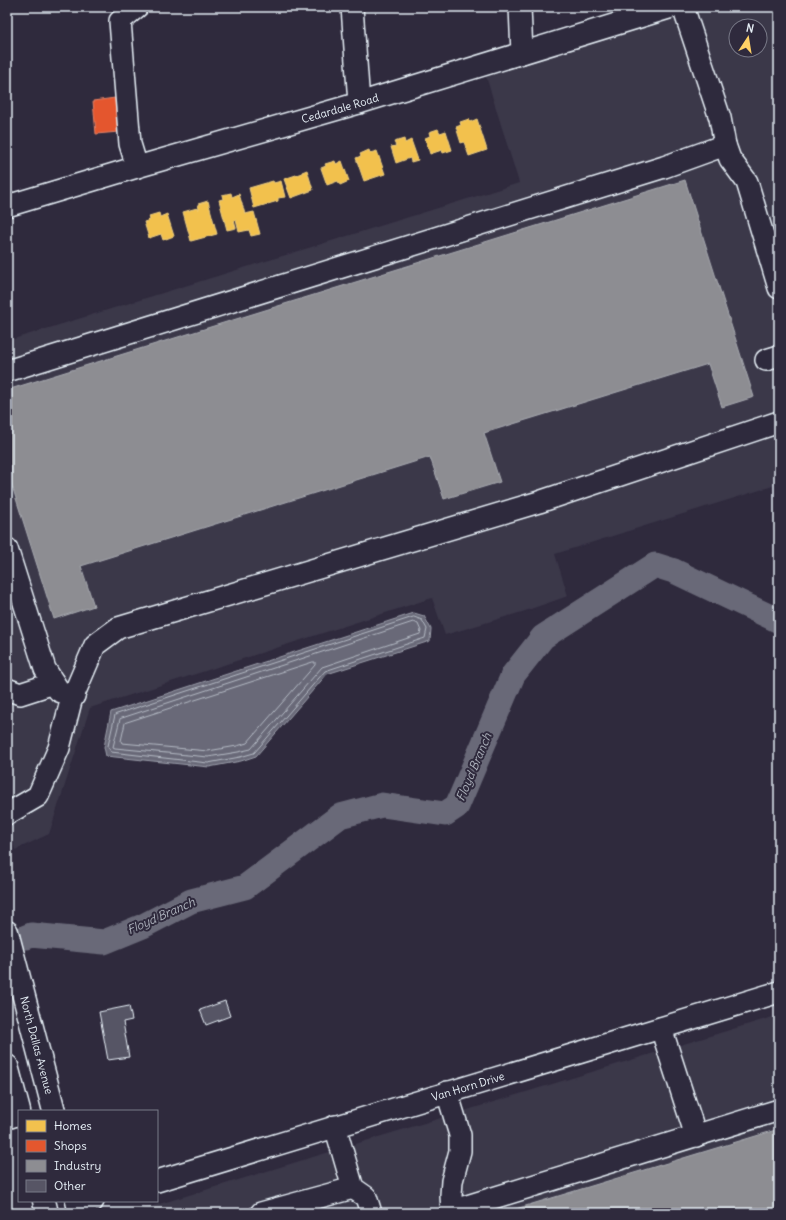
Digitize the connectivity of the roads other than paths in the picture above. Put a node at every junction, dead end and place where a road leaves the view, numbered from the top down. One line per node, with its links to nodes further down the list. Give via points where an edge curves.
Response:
1 (137, 7): 9 (street, via 120,21 130,144)
2 (352, 7): 7 (street)
3 (520, 7): 6 (street)
4 (672, 7): 6 (street, Cedardale Road)
5 (683, 7): 8 (street, via 720,118)
6 (522, 53): 7 (street, Cedardale Road)
7 (359, 103): 9 (street, Cedardale Road)
8 (724, 145): 11 (street, via 730,159 747,182); 12 (street, via 656,170)
9 (138, 167): 10 (street, Cedardale Road)
10 (7, 206)
11 (779, 288)
12 (7, 371)
13 (779, 422): 17 (street, via 539,502 118,628 95,646)
14 (7, 549): 15 (street, via 44,669)
15 (54, 683): 16 (street, via 20,694); 17 (street, via 59,691)
16 (7, 689)
17 (74, 696): 18 (street, via 59,748 38,796)
18 (7, 814)
19 (7, 932): 25 (main road, North Dallas Avenue)
20 (779, 992): 21 (street, Van Horn Drive)
21 (661, 1028): 23 (street, Van Horn Drive); 30 (street)
22 (7, 1066): 24 (main road)
23 (448, 1092): 29 (street, Van Horn Drive); 34 (street, via 460,1135 460,1151 450,1195)
24 (19, 1110)
25 (54, 1110)
26 (779, 1110): 30 (street)
27 (18, 1114): 28 (street)
28 (7, 1118)
29 (335, 1126): 31 (street, Van Horn Drive); 32 (street)
30 (696, 1136): 34 (street)
31 (158, 1181)
32 (353, 1188): 36 (street); 37 (street, via 366,1197)
33 (44, 1202): 35 (main road)
34 (452, 1212)
35 (47, 1213)
36 (261, 1213)
37 (372, 1213)

